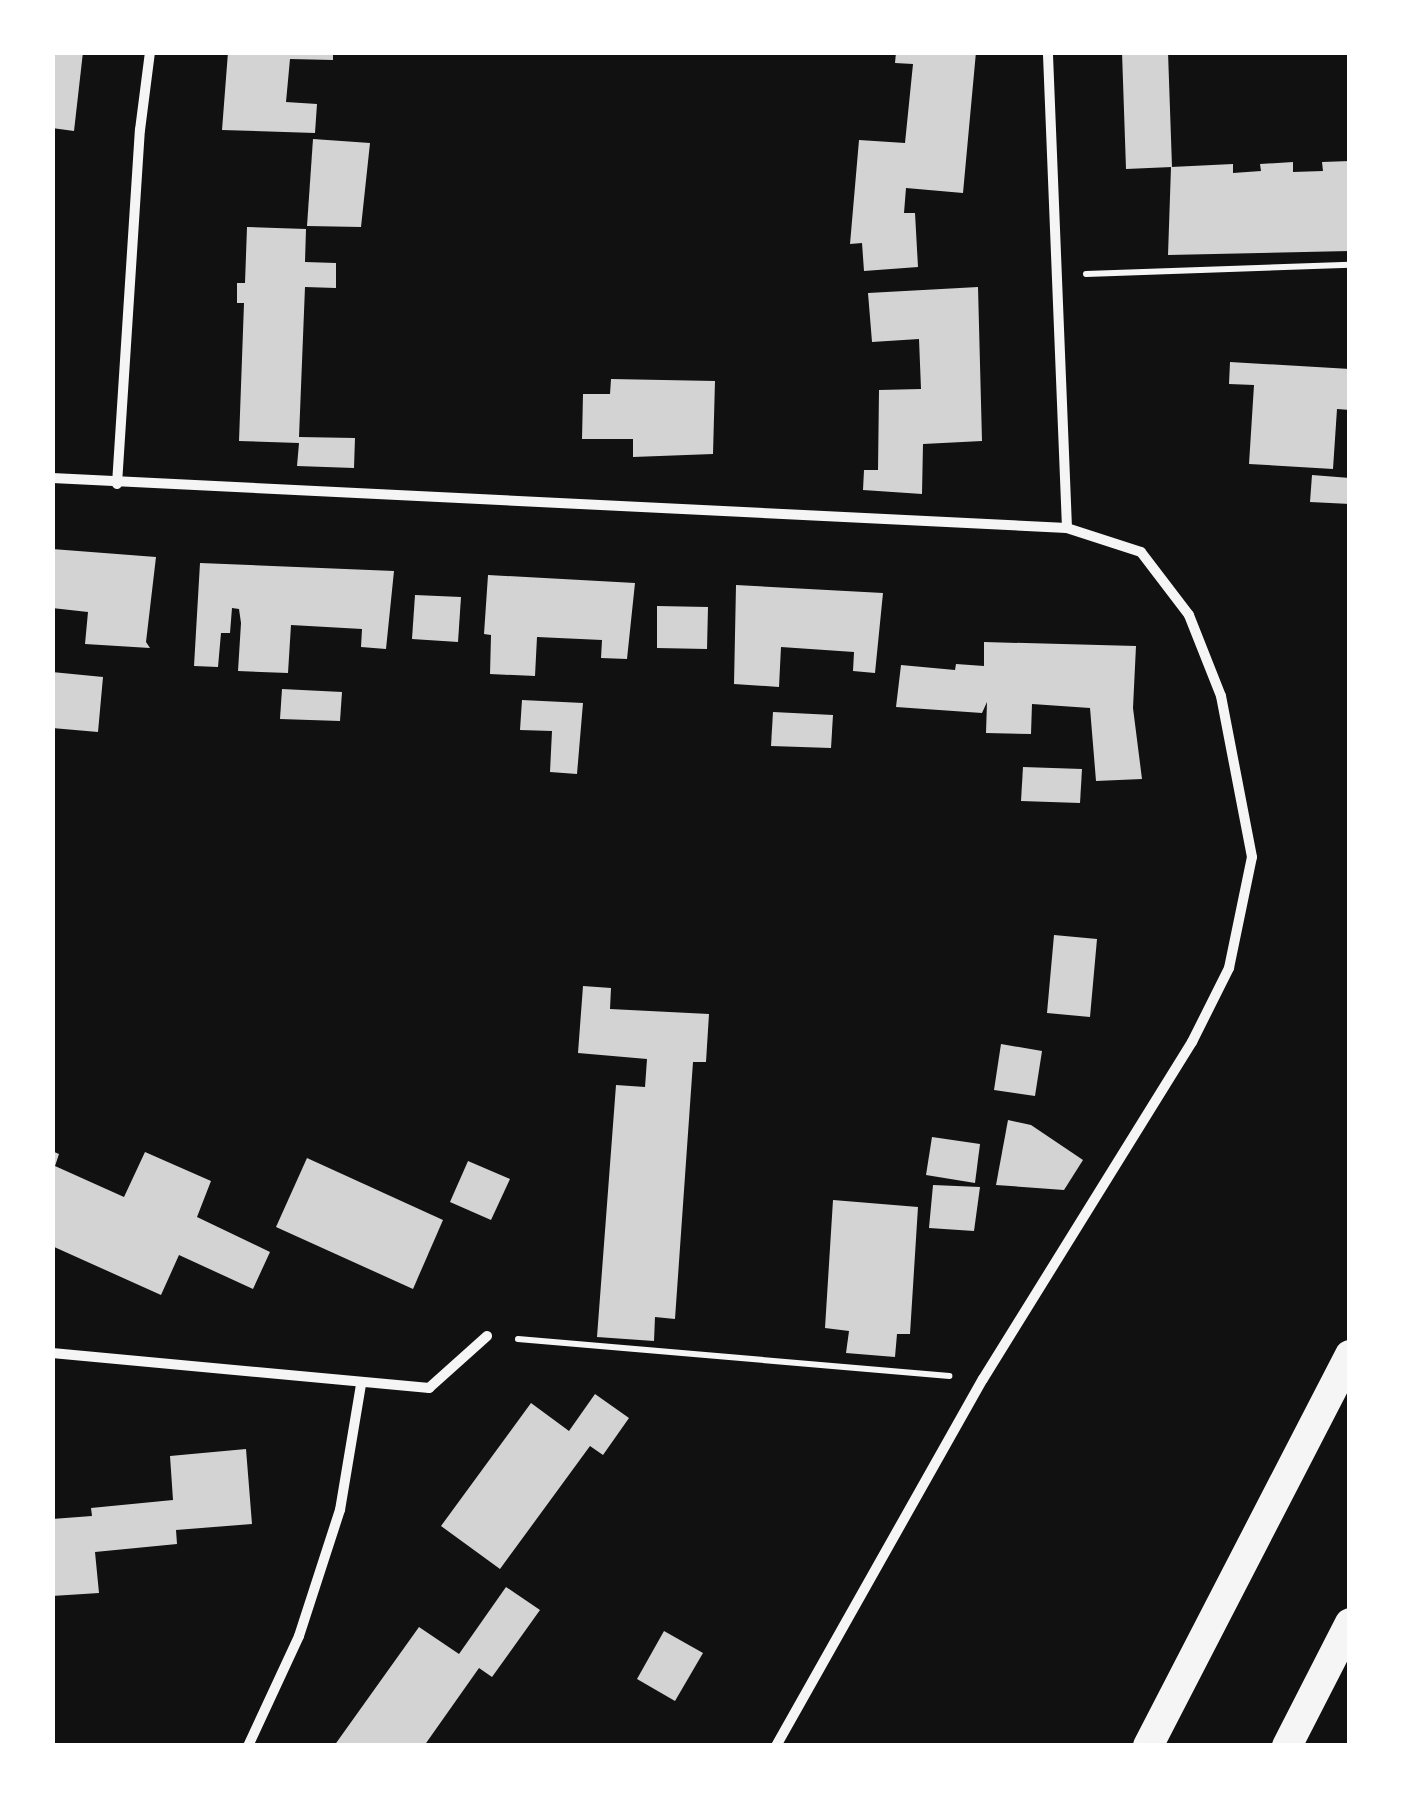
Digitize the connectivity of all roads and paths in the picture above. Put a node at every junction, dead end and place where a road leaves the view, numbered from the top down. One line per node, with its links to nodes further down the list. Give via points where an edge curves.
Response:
1 (150, 52): 6 (street)
2 (1048, 52): 4 (street)
3 (1350, 265): 4 (path)
4 (1057, 275): 7 (street)
5 (52, 478): 6 (street)
6 (117, 484): 7 (street)
7 (1067, 528): 11 (street, via 1141,552 1188,615 1221,696 1252,856 1229,968 1192,1042)
8 (487, 1336): 11 (path); 12 (street, via 428,1388)
9 (52, 1353): 12 (street)
10 (1350, 1355): 16 (highway)
11 (983, 1380): 15 (street)
12 (361, 1384): 14 (street, via 340,1510 299,1636)
13 (1350, 1623): 17 (highway)
14 (248, 1746)
15 (776, 1746)
16 (1148, 1746)
17 (1287, 1746)

